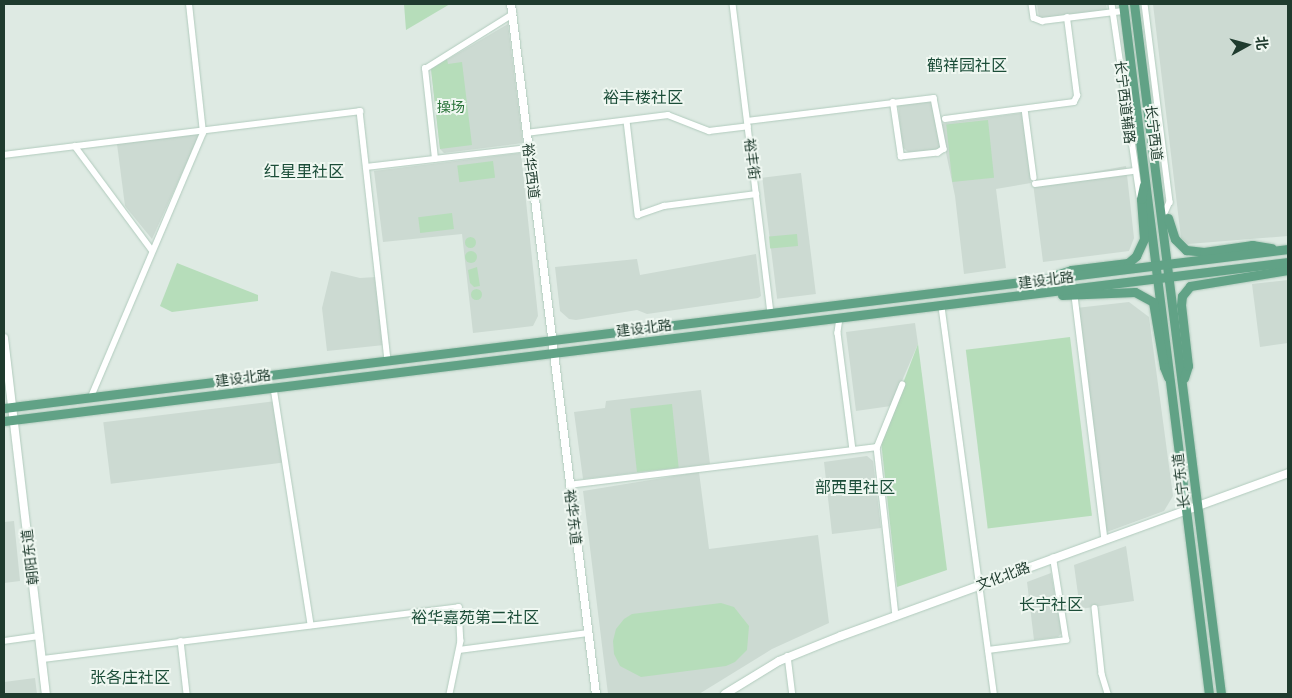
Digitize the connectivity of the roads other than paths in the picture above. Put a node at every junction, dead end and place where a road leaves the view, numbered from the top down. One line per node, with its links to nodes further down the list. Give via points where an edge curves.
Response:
1 (189, 4): 17 (street)
2 (511, 4): 10 (street, 裕华西道)
3 (733, 4): 16 (street, 裕丰街)
4 (1032, 4): 11 (street, via 1034,18 1038,20)
5 (1112, 4): 9 (street, 长宁西道辅路)
6 (1134, 4): 30 (main road, 长宁西道)
7 (1145, 4): 31 (street, via 1170,202)
8 (1124, 7): 9 (street); 26 (main road, 长宁西道)
9 (1114, 12): 11 (street); 24 (street, 长宁西道辅路)
10 (513, 14): 18 (street, 裕华西道); 22 (street, via 426,68)
11 (1067, 18): 13 (street, via 1077,96 1074,102)
12 (893, 103): 12 (street, via 901,157 938,153 944,149 934,98); 16 (street)
13 (1025, 110): 14 (street); 25 (street)
14 (946, 119)
15 (627, 120): 16 (street, via 668,115 710,131); 18 (street); 28 (street, via 638,214 664,206)
16 (748, 123): 28 (street, 裕丰街)
17 (204, 130): 19 (street); 23 (street, via 360,110); 32 (street)
18 (526, 133): 20 (street, 裕华西道)
19 (75, 146): 21 (street); 32 (street)
20 (528, 148): 22 (street); 47 (street, 裕华西道)
21 (4, 155)
22 (436, 159): 23 (street)
23 (366, 167): 49 (street)
24 (1134, 171): 27 (street); 29 (street, 长宁西道辅路)
25 (1034, 177)
26 (1145, 177): 29 (main road); 36 (main road, 长宁西道)
27 (1035, 184)
28 (756, 194): 44 (street, 裕丰街)
29 (1141, 199): 40 (main road, via 1144,239 1136,256 1128,263 1071,270)
30 (1160, 199): 31 (main road); 35 (main road, 长宁西道)
31 (1166, 211): 33 (main road, via 1175,239 1186,250 1204,252 1252,245)
32 (152, 250): 54 (street)
33 (1286, 250): 35 (main road, 建设北路)
34 (1288, 262): 38 (main road, 建设北路)
35 (1168, 264): 36 (main road, 建设北路); 38 (main road, 长宁东道)
36 (1156, 266): 39 (main road, 长宁东道); 40 (main road, 建设北路)
37 (1288, 270): 50 (main road, via 1190,286 1182,296 1181,306 1188,366)
38 (1170, 279): 39 (main road, 建设北路); 50 (main road, 长宁东道)
39 (1158, 280): 41 (main road, 建设北路); 52 (main road, 长宁东道)
40 (1040, 281): 44 (main road, 建设北路)
41 (1042, 294): 42 (main road); 43 (main road, 建设北路)
42 (1075, 296): 52 (main road, via 1135,292 1153,302 1164,367); 64 (street)
43 (942, 307): 45 (main road, 建设北路); 66 (street)
44 (771, 314): 47 (main road, 建设北路)
45 (840, 318): 48 (main road, 建设北路); 59 (street, via 838,333)
46 (4, 338): 55 (street, 朝阳东道)
47 (552, 339): 48 (street, 裕华东道); 49 (main road, 建设北路)
48 (553, 352): 53 (main road, 建设北路); 61 (street, 裕华东道)
49 (388, 360): 54 (main road, 建设北路)
50 (1183, 383): 62 (main road, 长宁东道)
51 (902, 385): 58 (street)
52 (1172, 385): 63 (main road, 长宁东道)
53 (274, 388): 56 (main road, 建设北路); 69 (street)
54 (91, 397): 55 (main road, 建设北路)
55 (8, 408): 56 (street, 朝阳东道)
56 (14, 420): 57 (main road, 建设北路); 71 (street, 朝阳东道)
57 (4, 421)
58 (877, 447): 59 (street); 68 (street)
59 (853, 450): 61 (street)
60 (1288, 473): 62 (street, 文化北路)
61 (569, 485): 70 (street, 裕华东道)
62 (1198, 505): 63 (street, 文化北路); 87 (main road, 长宁东道)
63 (1187, 509): 64 (street, 文化北路); 86 (main road, 长宁东道)
64 (1105, 539): 65 (street, 文化北路)
65 (1053, 558): 66 (street, 文化北路); 75 (street, via 1066,640)
66 (979, 585): 68 (street, 文化北路); 75 (street)
67 (1095, 608): 85 (street, via 1102,674)
68 (896, 616): 76 (street, 文化北路)
69 (311, 625): 73 (street); 74 (street, via 459,607)
70 (588, 633): 74 (street); 81 (street, 裕华东道)
71 (40, 636): 72 (street); 77 (street, 朝阳东道)
72 (4, 640)
73 (181, 641): 77 (street); 79 (street)
74 (460, 650): 80 (street)
75 (988, 650): 84 (street)
76 (788, 656): 82 (street, 文化北路); 83 (street)
77 (43, 659): 78 (street, 朝阳东道)
78 (46, 694)
79 (187, 694)
80 (450, 694)
81 (596, 694)
82 (725, 694)
83 (793, 694)
84 (994, 694)
85 (1108, 694)
86 (1209, 694)
87 (1221, 694)

